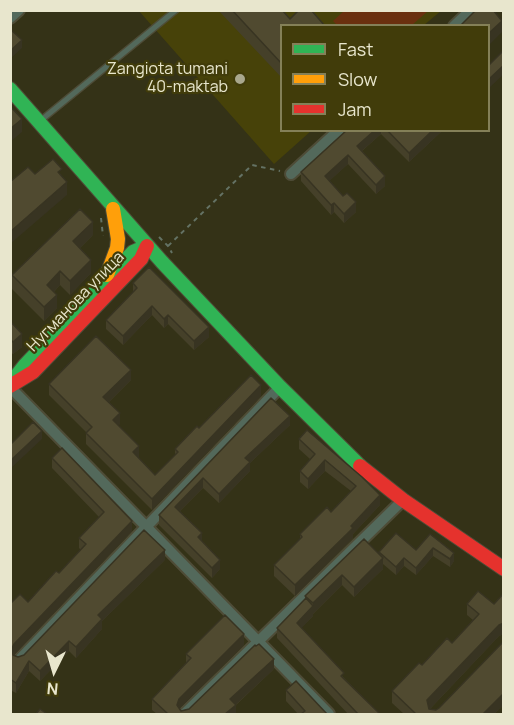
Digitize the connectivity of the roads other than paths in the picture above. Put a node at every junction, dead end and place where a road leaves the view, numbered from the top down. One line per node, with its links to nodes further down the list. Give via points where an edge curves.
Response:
1 (19, 10): 4 (street)
2 (176, 10): 7 (lane)
3 (471, 10): 5 (street)
4 (10, 18)
5 (456, 24)
6 (10, 89): 7 (main road)
7 (39, 122): 10 (main road)
8 (337, 132): 9 (street)
9 (291, 174)
10 (109, 210): 11 (main road); 12 (main road, via 117,227 117,248)
11 (147, 246): 12 (main road, Нугманова улица, via 133,252); 13 (main road, Нугманова улица, via 141,259 33,372); 14 (main road)
12 (105, 281): 13 (main road, Нугманова улица)
13 (10, 386): 16 (street)
14 (280, 387): 15 (main road, via 362,468); 16 (street)
15 (403, 500): 17 (main road); 18 (street)
16 (146, 526): 18 (street); 19 (street)
17 (504, 569)
18 (258, 640): 20 (street); 21 (street)
19 (18, 660)
20 (184, 714)
21 (329, 714)

